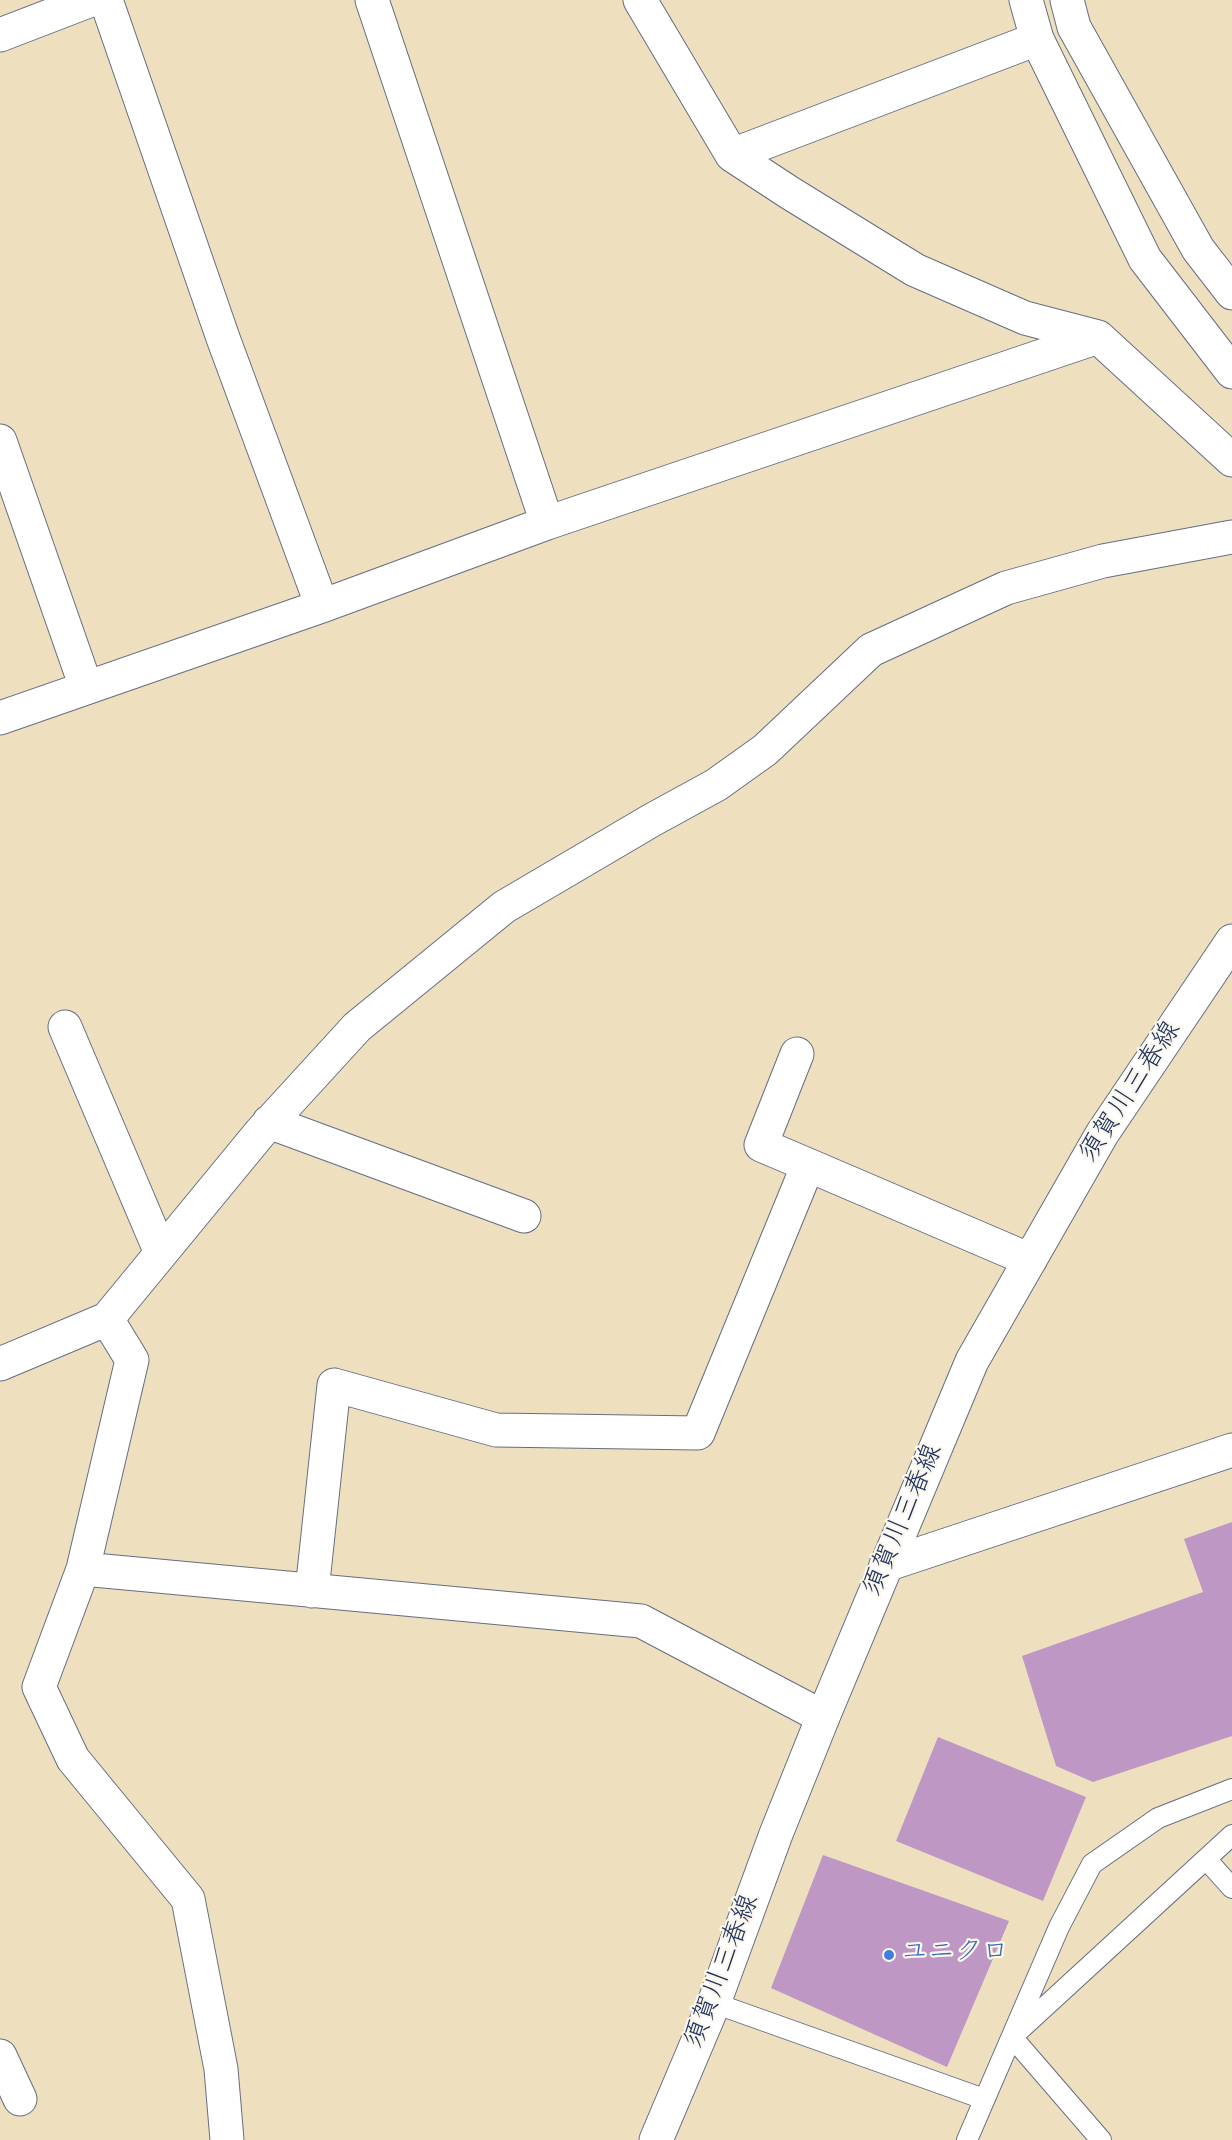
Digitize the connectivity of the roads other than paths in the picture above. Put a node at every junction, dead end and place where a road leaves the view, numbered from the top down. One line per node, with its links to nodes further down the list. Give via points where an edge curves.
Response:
1 (91, 0): 7 (street)
2 (106, 0): 17 (street, via 223,338)
3 (372, 0): 15 (street)
4 (640, 0): 9 (street)
5 (1026, 0): 8 (street)
6 (1067, 0): 10 (street, via 1074,27 1198,249)
7 (0, 35)
8 (1037, 39): 9 (street); 12 (street, via 1145,259)
9 (732, 155): 11 (street, via 915,270 1025,318)
10 (1232, 293)
11 (1098, 337): 14 (street); 15 (street)
12 (1232, 372)
13 (0, 441): 18 (street)
14 (1232, 460)
15 (548, 523): 17 (street)
16 (1232, 537): 23 (street, via 1103,561 1006,588 871,650 765,750 716,785 504,907 357,1027)
17 (322, 606): 18 (street)
18 (86, 687): 19 (street)
19 (0, 718)
20 (1232, 941): 27 (street, 須賀川三春線, via 1102,1134)
21 (65, 1026): 26 (street)
22 (797, 1054): 24 (street, via 761,1145)
23 (269, 1122): 25 (street); 26 (street)
24 (808, 1165): 27 (street); 33 (street, via 698,1433 496,1430 334,1385)
25 (524, 1216)
26 (161, 1254): 28 (street)
27 (1030, 1260): 31 (street, 須賀川三春線, via 972,1361)
28 (107, 1319): 29 (street); 32 (street, via 132,1360)
29 (0, 1364)
30 (1232, 1450): 31 (street)
31 (885, 1565): 34 (street, 須賀川三春線)
32 (83, 1569): 33 (street); 44 (street, via 39,1687 73,1759 188,1899 220,2069)
33 (312, 1590): 34 (street, via 640,1621)
34 (823, 1717): 39 (street, 須賀川三春線)
35 (1232, 1789): 40 (lane, via 1158,1818 1092,1864 1059,1927)
36 (1232, 1835): 37 (lane)
37 (1206, 1859): 38 (lane); 40 (lane)
38 (1232, 1888)
39 (714, 2003): 43 (lane); 45 (street, 須賀川三春線)
40 (1012, 2037): 43 (lane); 47 (lane)
41 (0, 2056): 42 (street)
42 (20, 2099)
43 (984, 2099): 46 (lane)
44 (227, 2140)
45 (656, 2140)
46 (967, 2140)
47 (1101, 2140)

